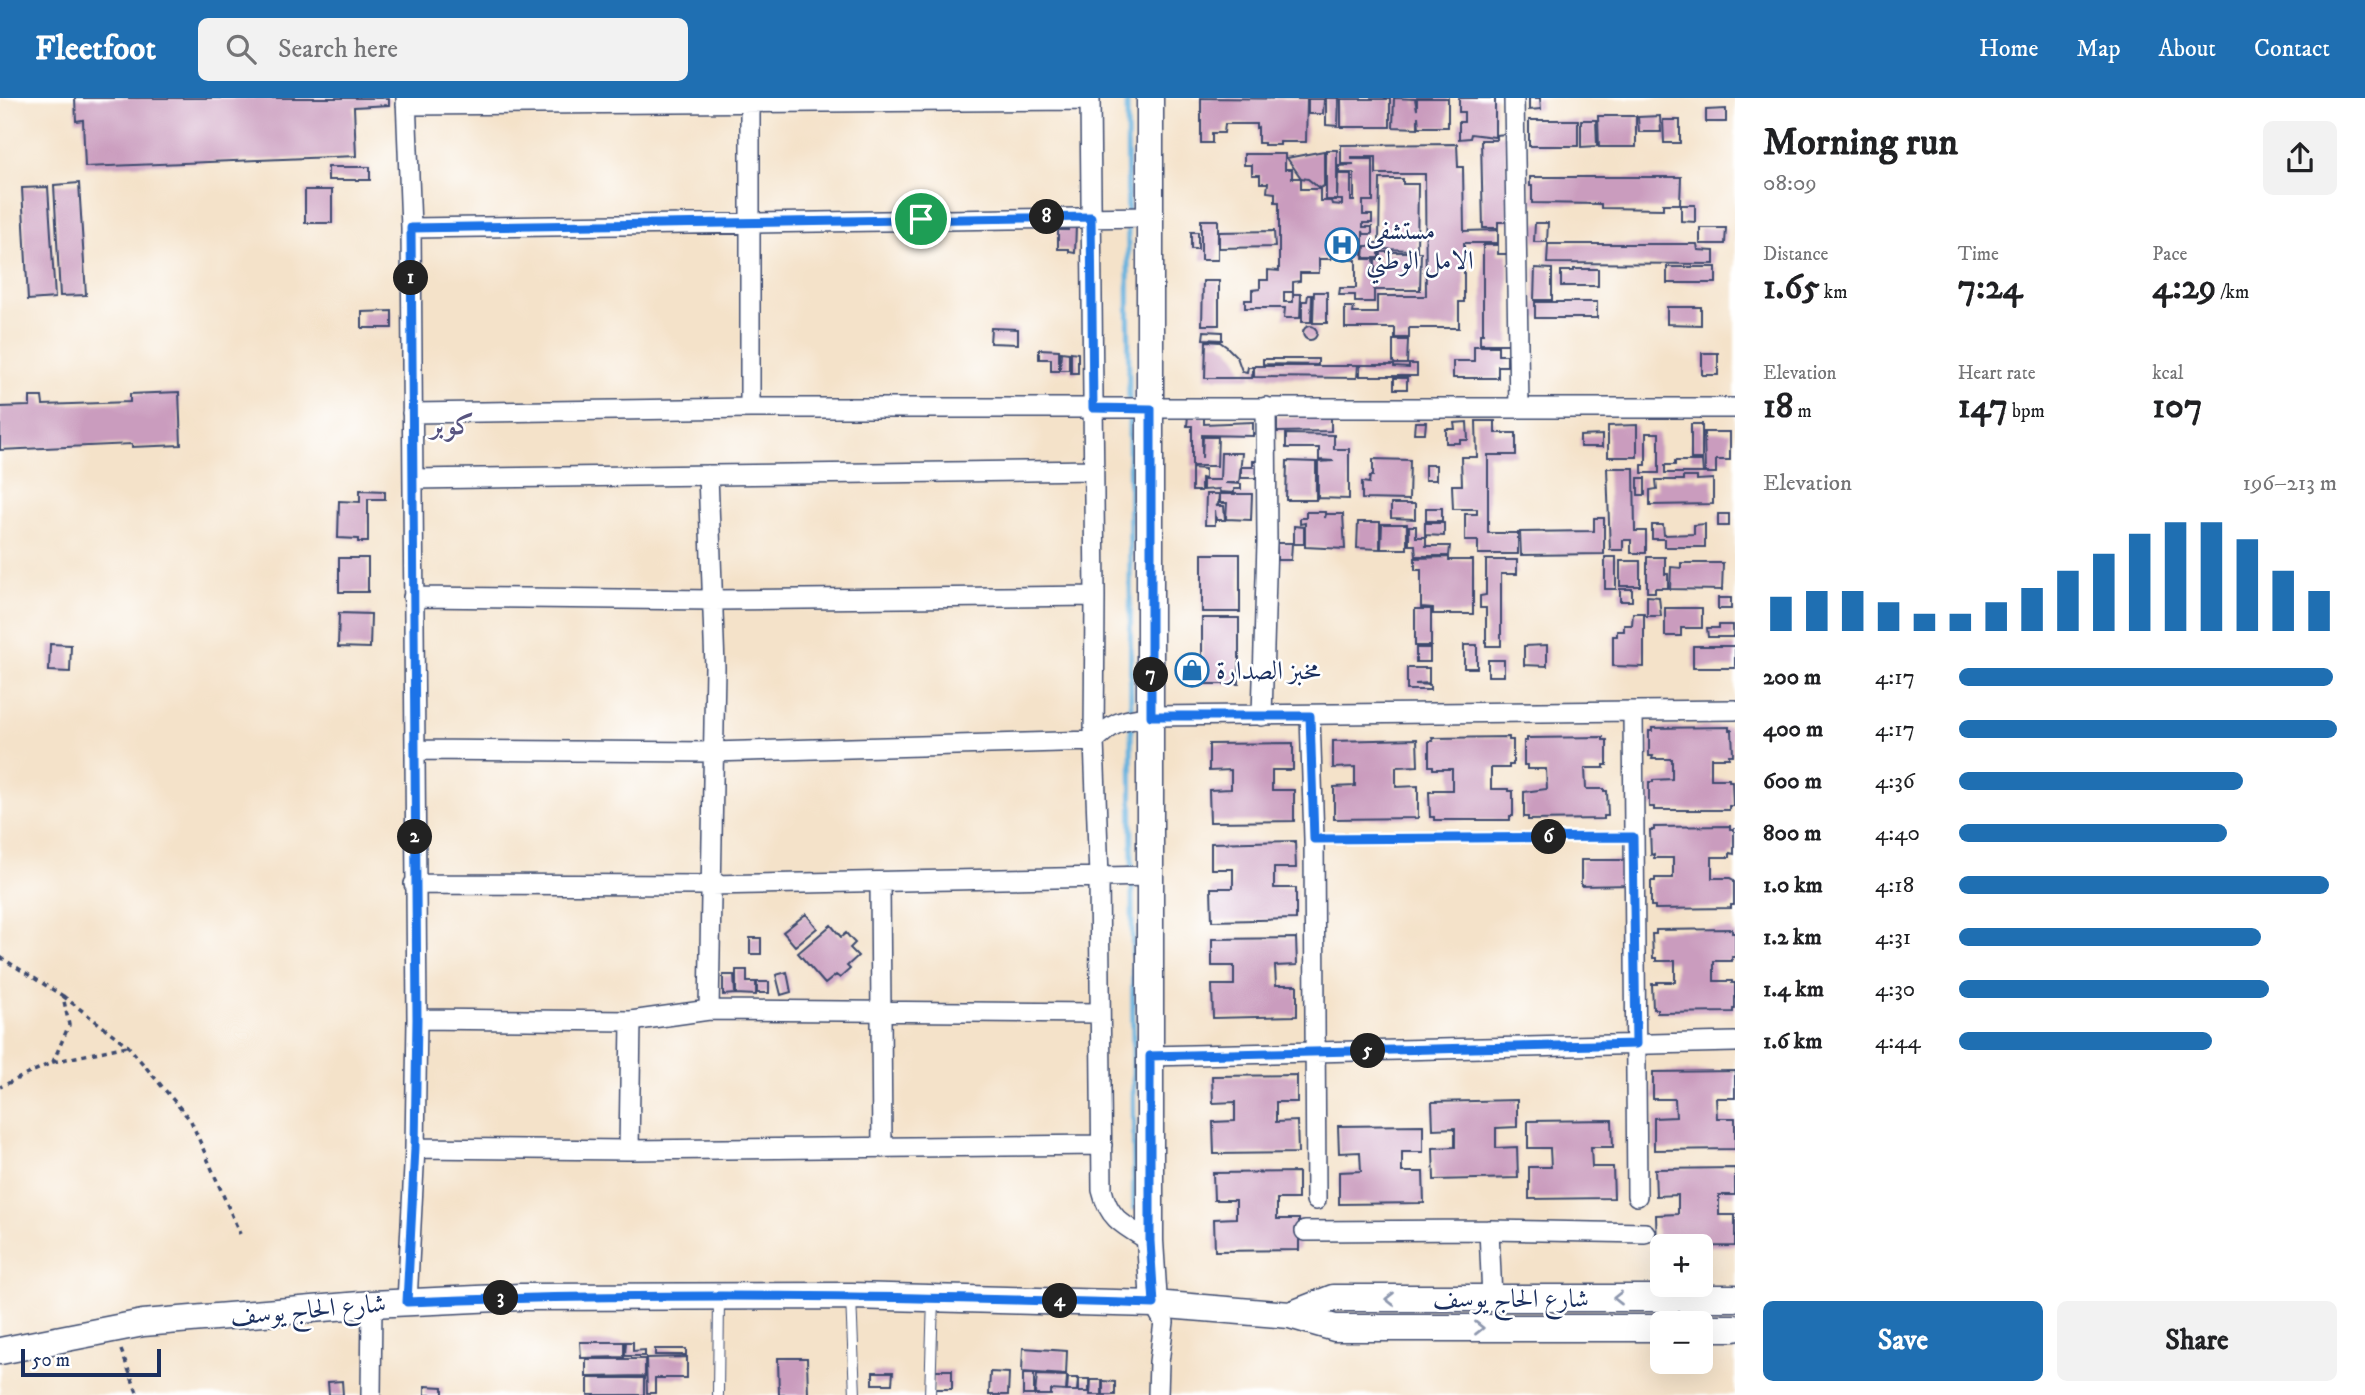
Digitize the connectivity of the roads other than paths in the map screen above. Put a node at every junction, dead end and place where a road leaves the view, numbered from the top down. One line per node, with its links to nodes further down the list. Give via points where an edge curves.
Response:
1 (1150, 98): 6 (main road)
2 (1514, 98): 13 (street)
3 (1090, 99): 4 (street); 7 (street)
4 (750, 100): 5 (street); 8 (street)
5 (406, 102): 9 (street)
6 (1135, 216): 7 (street); 15 (main road)
7 (1091, 217): 8 (street); 12 (street)
8 (750, 221): 9 (street); 11 (street)
9 (411, 228): 16 (street)
10 (1266, 407): 13 (street); 15 (street); 25 (street)
11 (750, 408): 12 (street); 16 (street)
12 (1093, 408): 15 (street); 17 (street)
13 (1519, 408): 14 (street)
14 (1735, 408)
15 (1151, 409): 27 (main road)
16 (412, 413): 19 (street)
17 (1094, 470): 18 (street); 20 (street)
18 (708, 475): 19 (street); 22 (street)
19 (413, 479): 21 (street)
20 (1096, 596): 22 (street); 28 (street)
21 (413, 597): 22 (street); 29 (street)
22 (713, 600): 30 (street)
23 (1735, 710): 24 (street)
24 (1633, 712): 26 (street); 42 (street)
25 (1262, 716): 26 (street); 27 (street)
26 (1310, 716): 43 (street)
27 (1138, 718): 28 (street, via 1110,725); 31 (main road)
28 (1094, 741): 30 (street); 32 (street)
29 (416, 750): 30 (street); 34 (street)
30 (713, 752): 35 (street)
31 (1138, 876): 32 (street); 44 (main road)
32 (1099, 877): 33 (street); 38 (street)
33 (880, 883): 35 (street); 37 (street)
34 (414, 884): 35 (street); 39 (street)
35 (711, 885): 36 (street)
36 (709, 1010): 37 (street); 40 (street)
37 (882, 1012): 38 (street); 47 (street)
38 (1100, 1013): 45 (street)
39 (417, 1019): 40 (street); 46 (street)
40 (631, 1021): 48 (street)
41 (1735, 1042): 42 (street)
42 (1636, 1044): 43 (street); 49 (street)
43 (1314, 1052): 44 (street); 50 (street)
44 (1150, 1056): 54 (main road)
45 (1102, 1144): 47 (street); 54 (street, via 1106,1207)
46 (415, 1148): 48 (street); 60 (street)
47 (883, 1148): 48 (street)
48 (629, 1150)
49 (1637, 1196)
50 (1316, 1200)
51 (1489, 1230): 52 (street); 53 (street); 58 (street)
52 (1305, 1231)
53 (1644, 1233)
54 (1150, 1241): 62 (main road)
55 (851, 1296): 56 (main road, شارع الحاج يوسف); 57 (main road, شارع الحاج يوسف); 70 (lane)
56 (719, 1297): 60 (main road, شارع الحاج يوسف); 69 (lane)
57 (933, 1298): 62 (main road, شارع الحاج يوسف); 71 (lane)
58 (1492, 1298): 59 (main road, شارع الحاج يوسف, one-way to 58); 63 (main road, شارع الحاج يوسف, one-way to 63, via 1333,1298)
59 (1735, 1298)
60 (407, 1302): 61 (main road, شارع الحاج يوسف)
61 (372, 1304): 67 (main road, شارع الحاج يوسف, via 143,1323); 68 (street)
62 (1154, 1304): 63 (main road, شارع الحاج يوسف); 72 (street, via 1164,1322)
63 (1290, 1315): 64 (main road, شارع الحاج يوسف, one-way to 64, via 1335,1328)
64 (1650, 1328)
65 (1713, 1328): 66 (main road)
66 (1735, 1328)
67 (0, 1351)
68 (372, 1395)
69 (718, 1395)
70 (855, 1395)
71 (930, 1395)
72 (1158, 1395)

